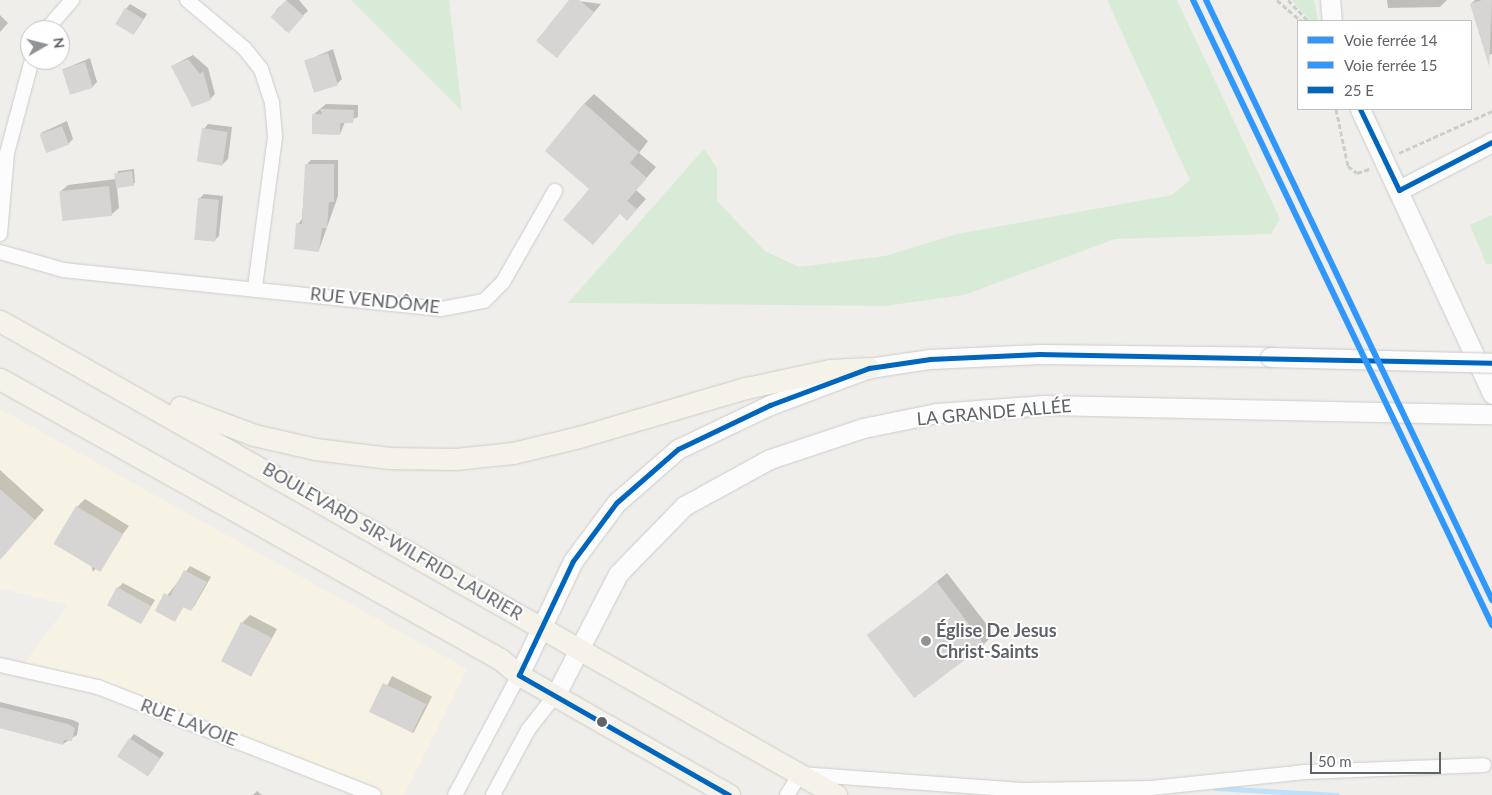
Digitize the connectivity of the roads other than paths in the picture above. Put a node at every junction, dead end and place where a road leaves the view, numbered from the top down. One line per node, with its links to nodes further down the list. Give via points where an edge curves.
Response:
1 (72, 0): 3 (street)
2 (187, 0): 11 (street, via 244,48 262,69 272,102 275,137)
3 (55, 20)
4 (29, 70): 9 (street, via 7,153)
5 (1360, 110): 7 (street)
6 (1492, 142): 7 (street)
7 (1399, 190): 17 (street)
8 (555, 191): 11 (street, RUE VENDÔME, via 524,249 484,301 441,309)
9 (0, 234)
10 (0, 252): 11 (street, RUE VENDÔME, via 63,270)
11 (255, 287)
12 (0, 321): 15 (main road, BOULEVARD SIR-WILFRID-LAURIER)
13 (1492, 364): 14 (street, bridge, via 1040,354)
14 (869, 368): 15 (main road, via 800,376 580,437 513,453 456,459 361,455 254,435); 19 (street, via 678,448 611,511 573,561)
15 (103, 376): 19 (main road, BOULEVARD SIR-WILFRID-LAURIER)
16 (0, 379): 22 (main road, via 500,659)
17 (1492, 394)
18 (1492, 414): 20 (street, LA GRANDE ALLÉE, via 1045,404 937,413 863,428 770,459 684,506 618,574)
19 (541, 626): 20 (main road, BOULEVARD SIR-WILFRID-LAURIER); 22 (street)
20 (583, 647): 23 (street, LA GRANDE ALLÉE); 25 (main road, BOULEVARD SIR-WILFRID-LAURIER)
21 (0, 664): 27 (street, RUE LAVOIE, via 98,687)
22 (519, 675): 23 (main road); 28 (street)
23 (556, 694): 29 (street, via 528,730); 30 (main road)
24 (1484, 765): 26 (street, via 1305,772 1151,788 1025,790)
25 (800, 774): 26 (street); 31 (street); 32 (main road, BOULEVARD SIR-WILFRID-LAURIER)
26 (916, 781): 33 (street)
27 (374, 795)
28 (454, 795)
29 (493, 795)
30 (729, 795)
31 (786, 795)
32 (836, 795)
33 (915, 795)

